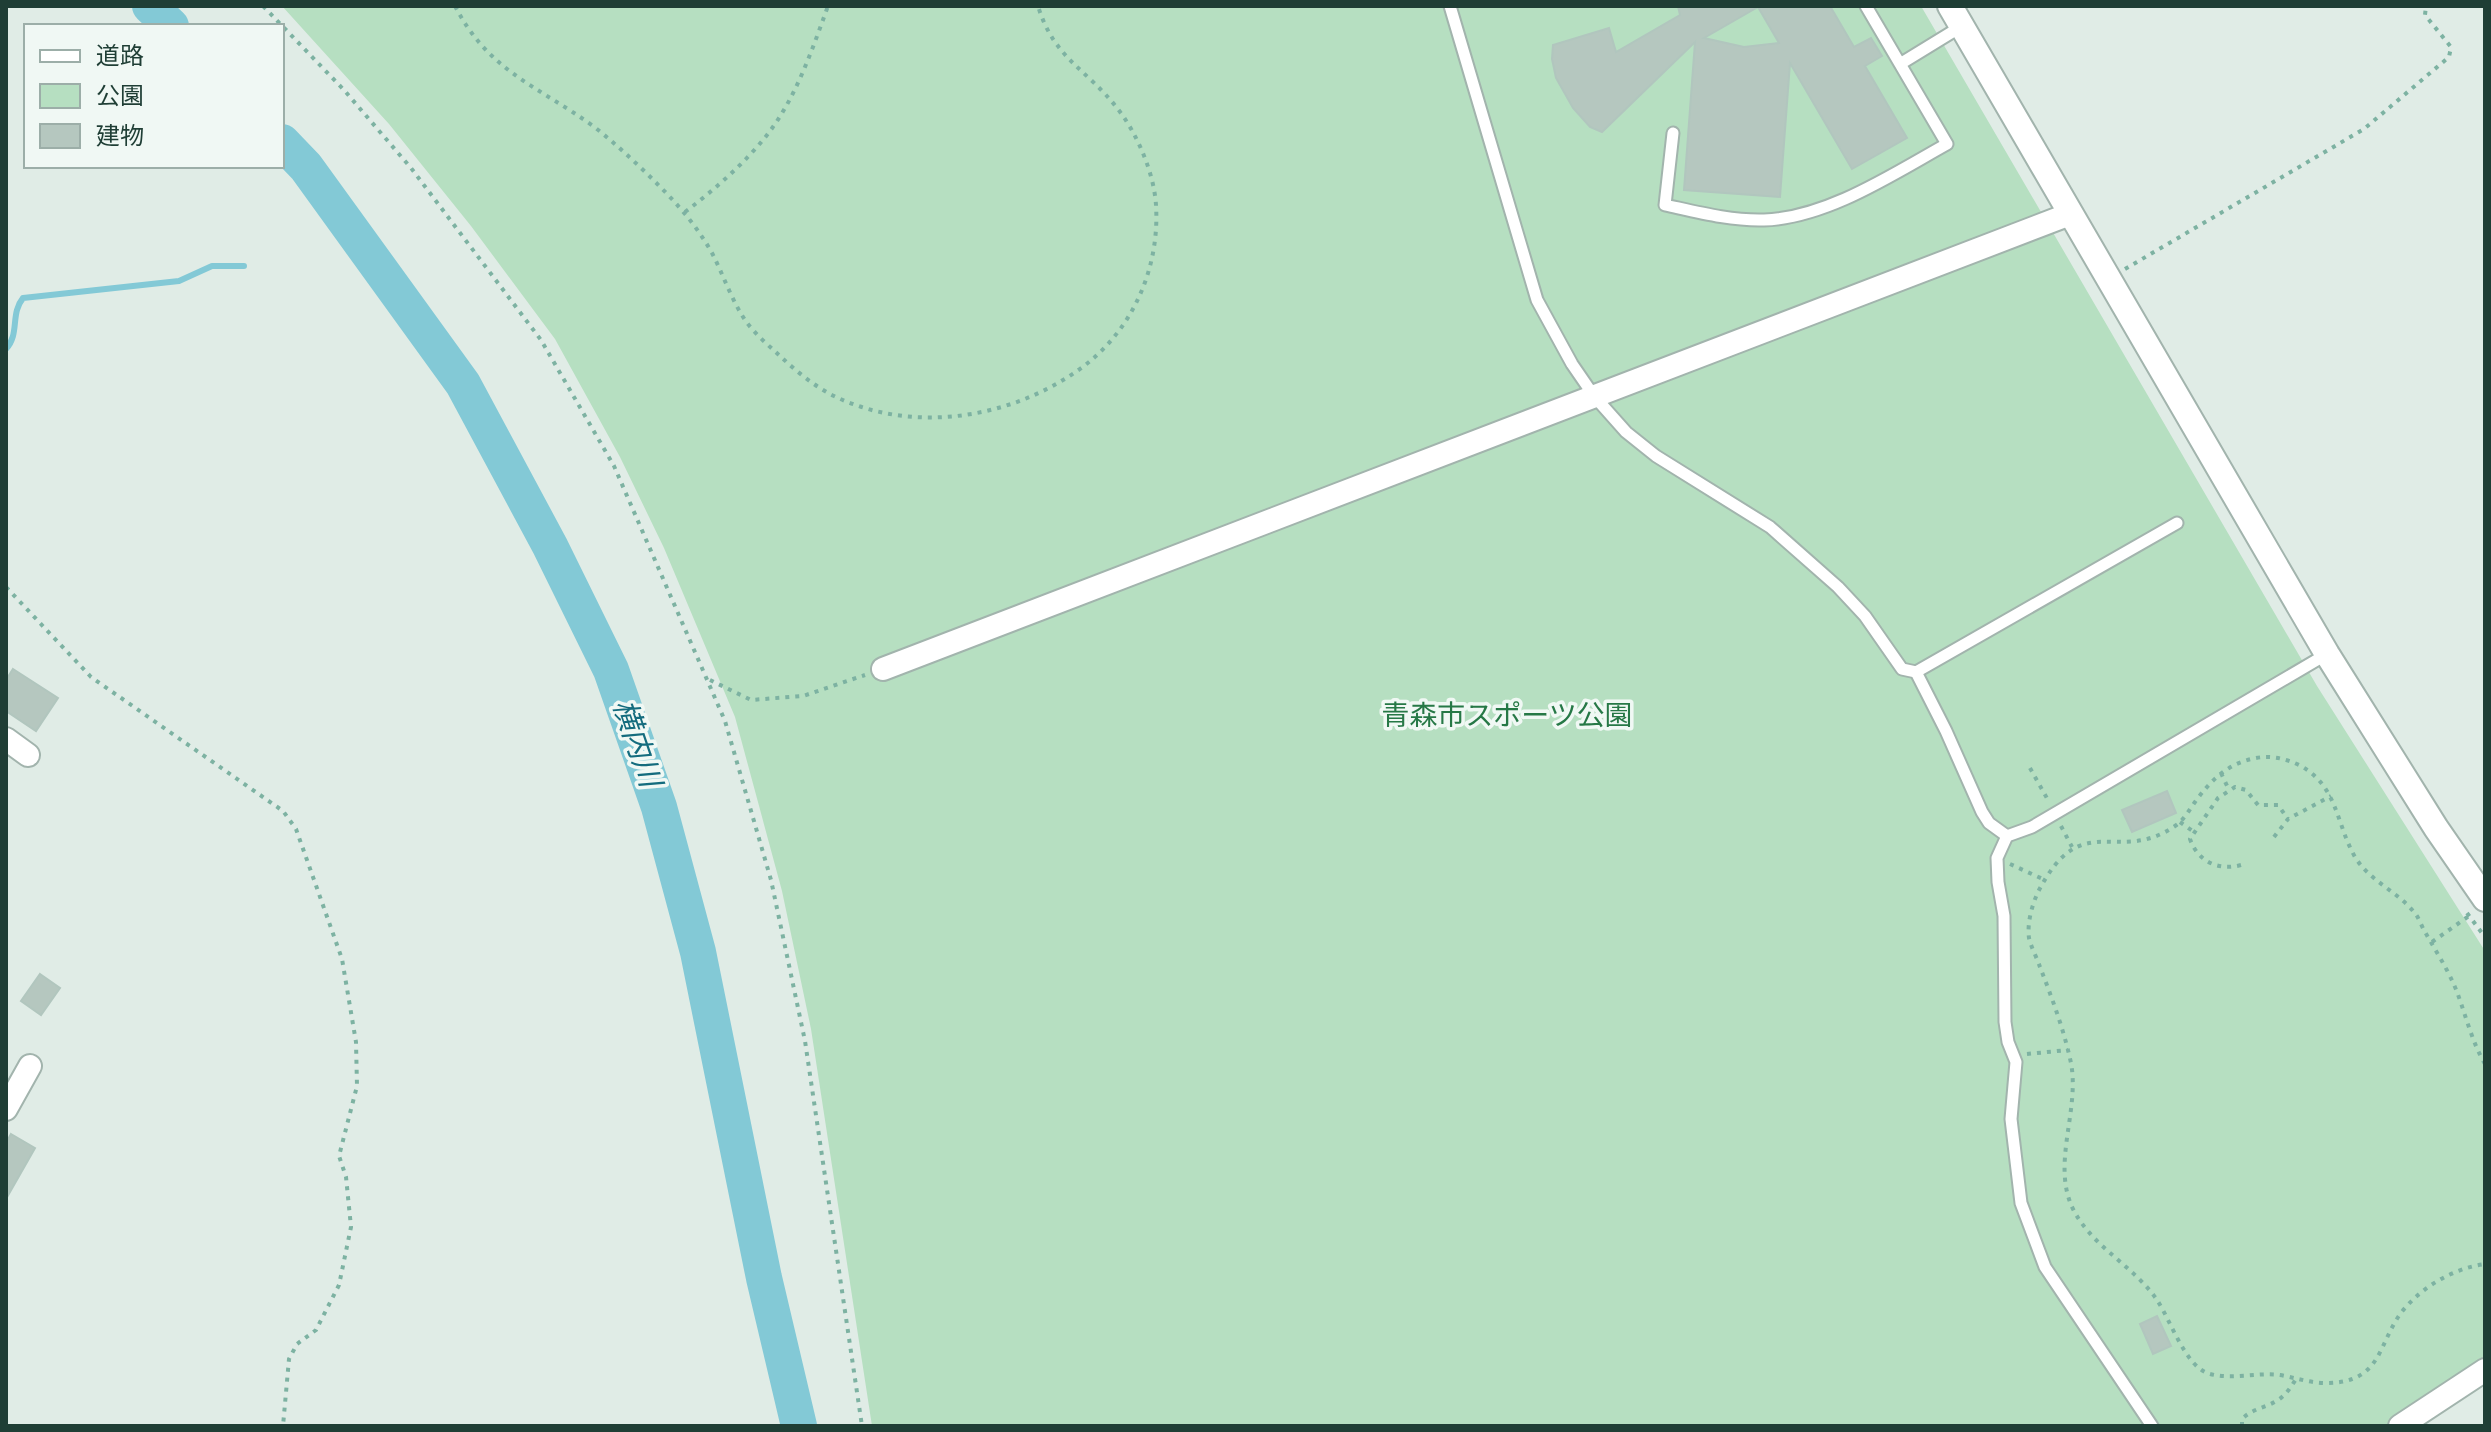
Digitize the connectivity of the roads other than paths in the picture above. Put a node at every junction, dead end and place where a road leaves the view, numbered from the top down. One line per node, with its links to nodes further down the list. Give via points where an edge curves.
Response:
1 (1450, 6): 7 (lane, via 1537,300)
2 (1866, 6): 4 (lane)
3 (1956, 16): 4 (lane); 6 (street)
4 (1900, 64): 5 (lane, via 1947,144 1854,195 1814,210 1765,220 1665,205)
5 (1673, 133)
6 (2070, 214): 7 (street); 9 (street)
7 (1594, 396): 10 (street); 11 (lane, via 1656,456 1781,536 1865,616 1902,669)
8 (2177, 523): 11 (lane)
9 (2327, 654): 14 (lane, via 2032,827); 15 (street)
10 (883, 669)
11 (1916, 672): 14 (lane, via 1982,812)
12 (6, 739): 13 (street)
13 (28, 755)
14 (2007, 836): 19 (lane, via 1997,858 2004,916 2005,1022 2016,1062 2011,1119 2017,1184 2051,1277)
15 (2485, 899)
16 (30, 1066): 17 (street)
17 (6, 1109)
18 (2485, 1370): 20 (street)
19 (2152, 1426)
20 (2400, 1426)

